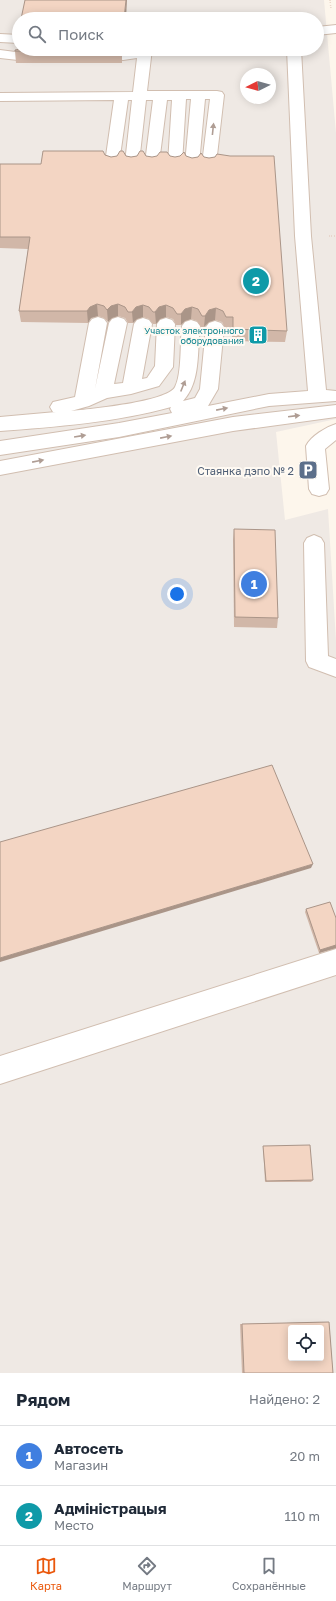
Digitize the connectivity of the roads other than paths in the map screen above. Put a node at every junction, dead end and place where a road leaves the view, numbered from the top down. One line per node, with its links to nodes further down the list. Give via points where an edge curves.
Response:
1 (0, 28): 2 (lane)
2 (12, 28)
3 (336, 29): 4 (lane)
4 (324, 30)
5 (0, 38): 6 (lane)
6 (12, 39)
7 (0, 54): 8 (lane)
8 (12, 55)
9 (145, 56): 12 (lane)
10 (294, 56): 32 (lane, via 303,236)
11 (122, 95): 12 (lane); 16 (lane); 17 (lane)
12 (141, 95): 13 (lane); 18 (lane)
13 (161, 95): 14 (lane); 19 (lane)
14 (179, 95): 15 (lane); 20 (lane)
15 (198, 95): 21 (lane); 22 (lane, one-way to 15, via 217,95)
16 (0, 96)
17 (112, 162)
18 (132, 163)
19 (152, 163)
20 (174, 163)
21 (192, 164)
22 (209, 164)
23 (98, 323): 33 (lane)
24 (118, 323): 30 (lane)
25 (143, 324): 29 (lane)
26 (166, 324): 29 (lane, via 164,367 153,382)
27 (191, 326): 36 (lane, one-way to 27, via 155,405 176,399 185,386)
28 (215, 328): 36 (lane, via 209,388 201,403 169,413)
29 (131, 388): 30 (lane)
30 (103, 392): 33 (lane)
31 (336, 396): 32 (lane)
32 (318, 397): 39 (lane, one-way to 32, via 119,430 269,400)
33 (83, 402): 35 (lane)
34 (336, 411): 40 (lane, one-way to 34, via 233,424)
35 (0, 414)
36 (67, 418): 37 (lane)
37 (0, 424)
38 (336, 431): 41 (lane, via 315,446)
39 (0, 448)
40 (0, 468)
41 (320, 489)
42 (314, 544): 43 (lane, via 317,661)
43 (336, 668)
44 (336, 962): 45 (lane)
45 (0, 1070)

